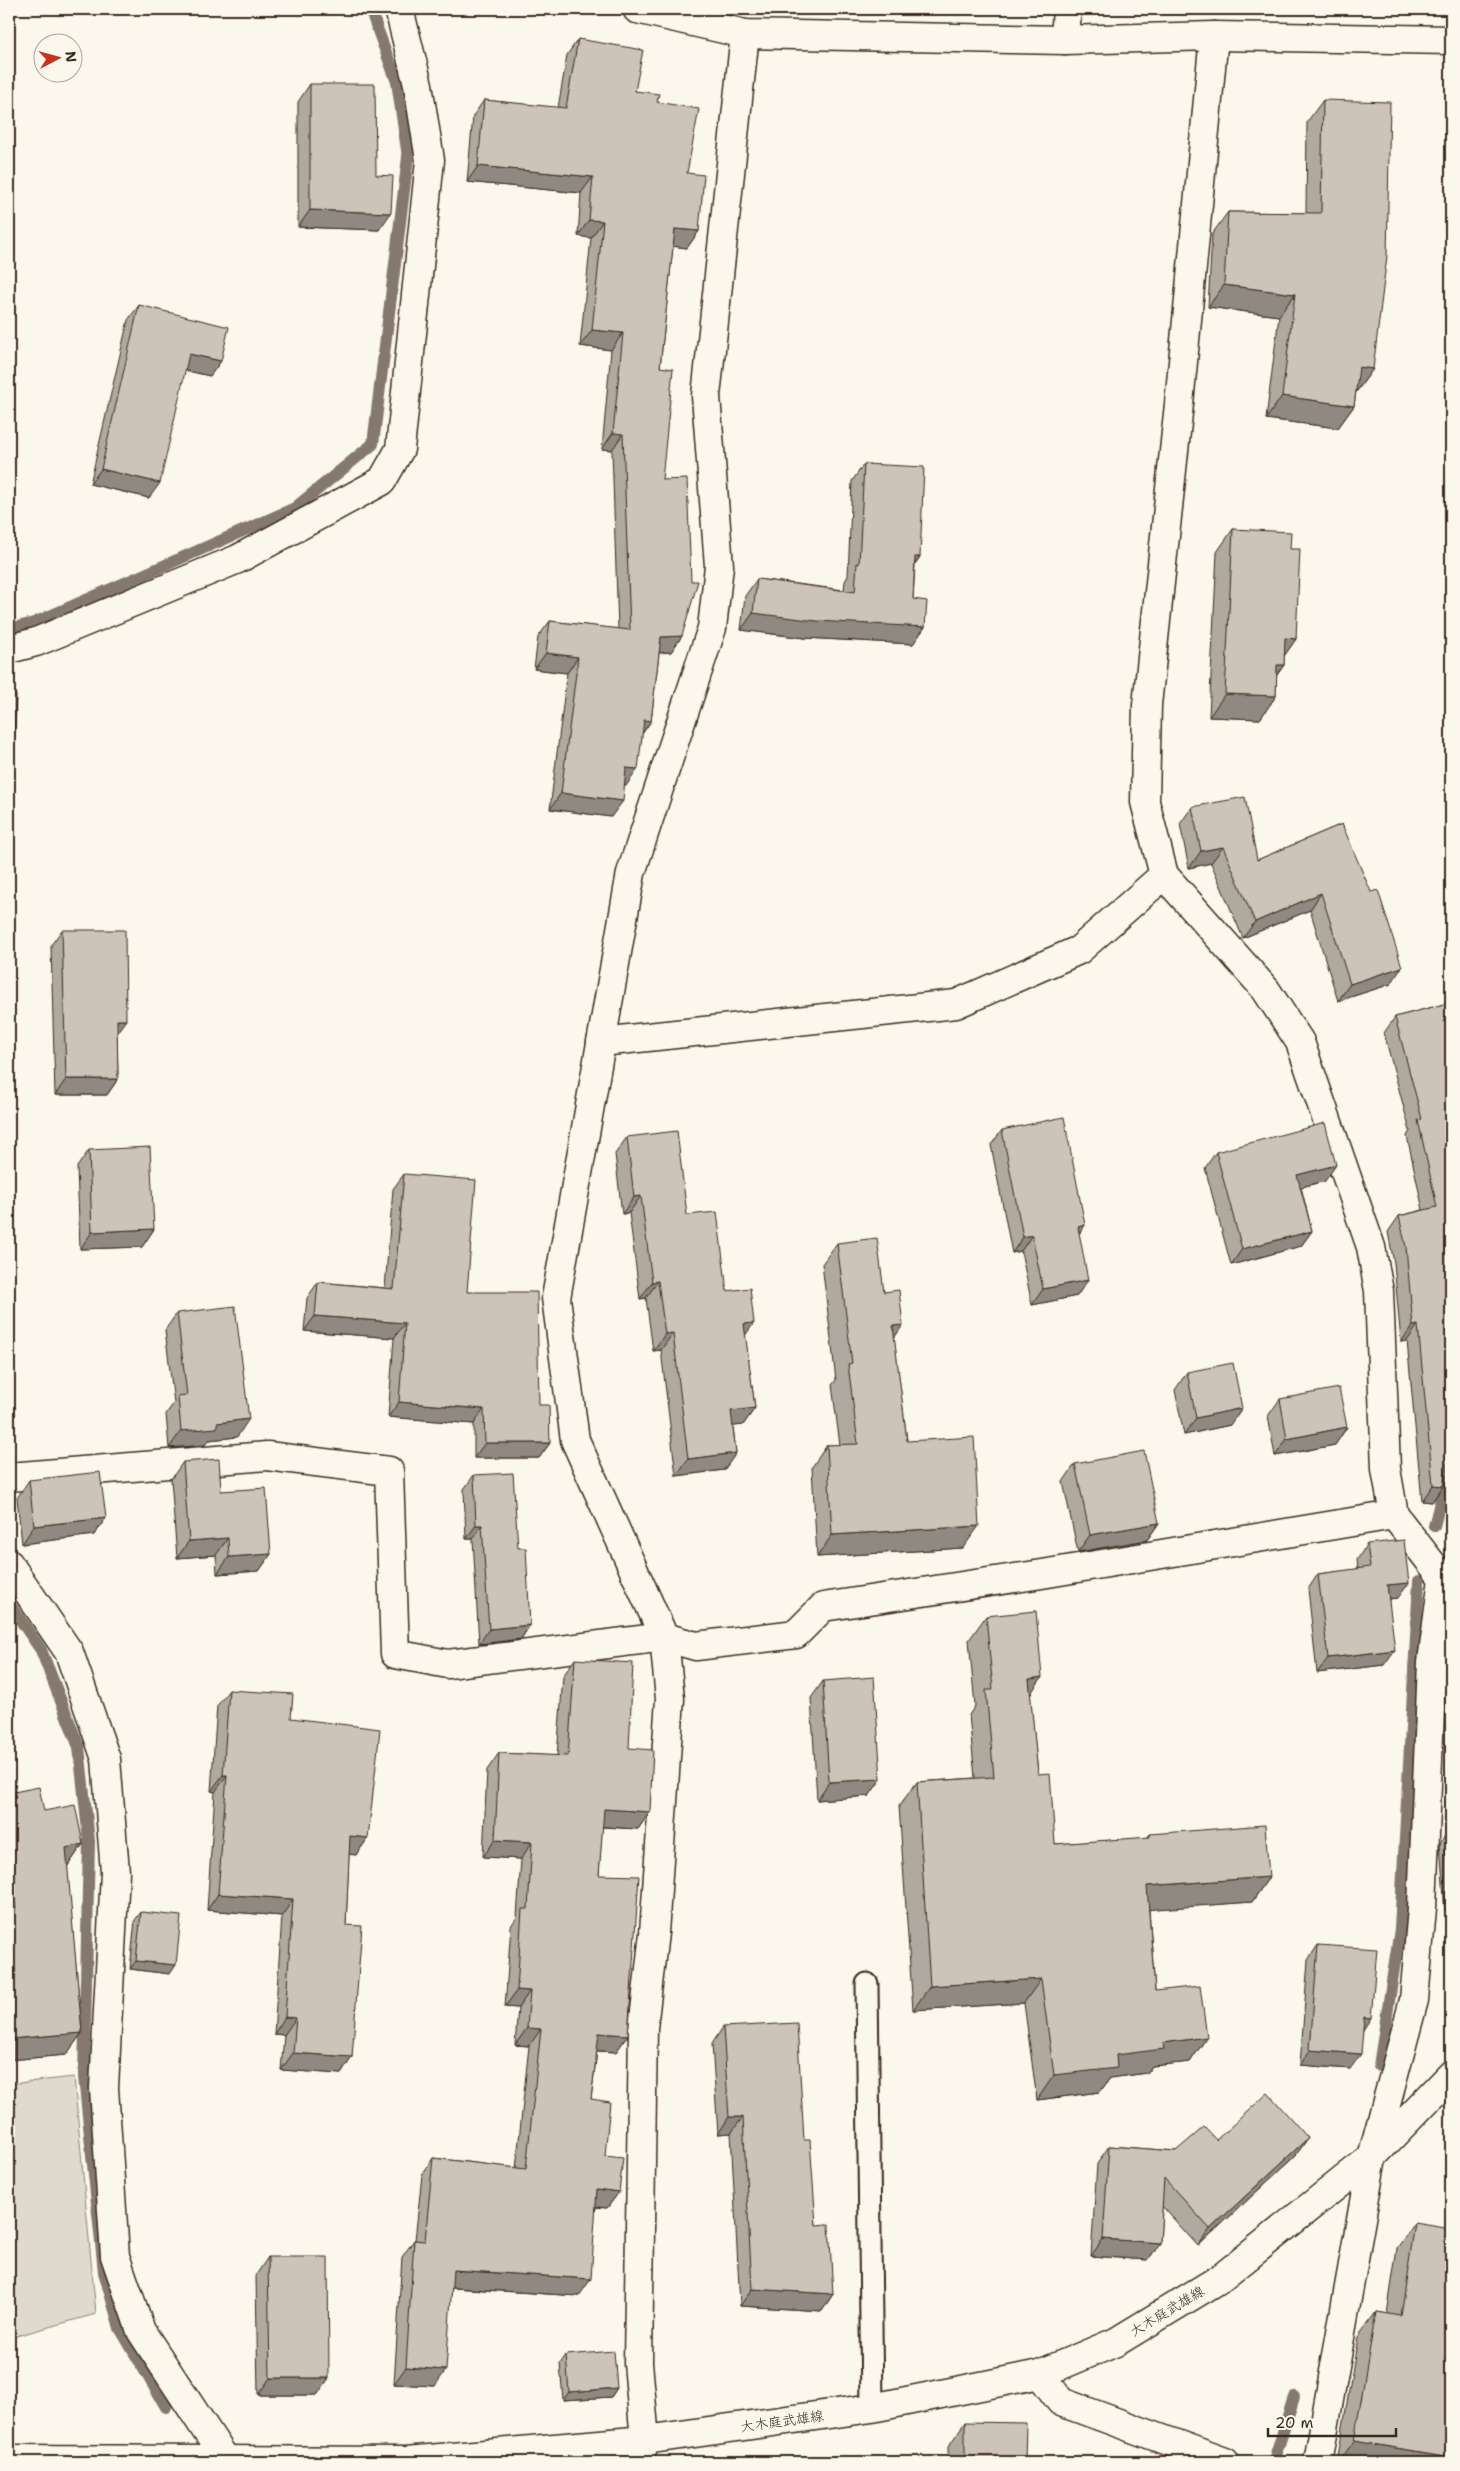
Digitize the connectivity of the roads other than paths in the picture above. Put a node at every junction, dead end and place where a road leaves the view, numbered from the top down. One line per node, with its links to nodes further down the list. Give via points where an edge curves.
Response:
1 (399, 9): 8 (street, via 418,85 430,160 400,449 382,481 238,559 36,642)
2 (637, 9): 4 (street)
3 (1067, 9): 6 (street)
4 (745, 34): 6 (street); 10 (street, via 706,396 719,566 712,628 631,873)
5 (1214, 36): 6 (street); 7 (street); 9 (street, via 1147,704 1145,802)
6 (1065, 40)
7 (1451, 40)
8 (9, 649)
9 (1164, 875): 10 (street, via 1079,950 956,1004); 12 (street, via 1266,990 1300,1042 1371,1247 1379,1291 1386,1468)
10 (601, 1042): 15 (street, via 556,1298 575,1440)
11 (9, 1477): 15 (street, via 267,1456 389,1471 395,1654 448,1664)
12 (1394, 1515): 14 (street); 15 (street, via 823,1607 796,1634 696,1646)
13 (9, 1564): 23 (street, via 69,1652 106,1759 115,1872 104,2088 115,2256 141,2331)
14 (1447, 1575): 18 (street, via 1432,1662 1422,1908 1414,2000)
15 (664, 1637): 21 (street, via 670,1700 654,1934 643,2028 638,2363)
16 (867, 1984): 20 (lane)
17 (1451, 2075): 18 (street, 大木庭武雄線)
18 (1372, 2157): 19 (street, 大木庭武雄線, via 1221,2278 1116,2342); 25 (street)
19 (1040, 2374): 20 (street, 大木庭武雄線); 24 (street, via 1061,2402)
20 (872, 2408): 21 (street, 大木庭武雄線)
21 (642, 2451): 23 (street, 大木庭武雄線, via 406,2461)
22 (9, 2459): 23 (street, 大木庭武雄線)
23 (226, 2460)
24 (1225, 2462)
25 (1318, 2462)

